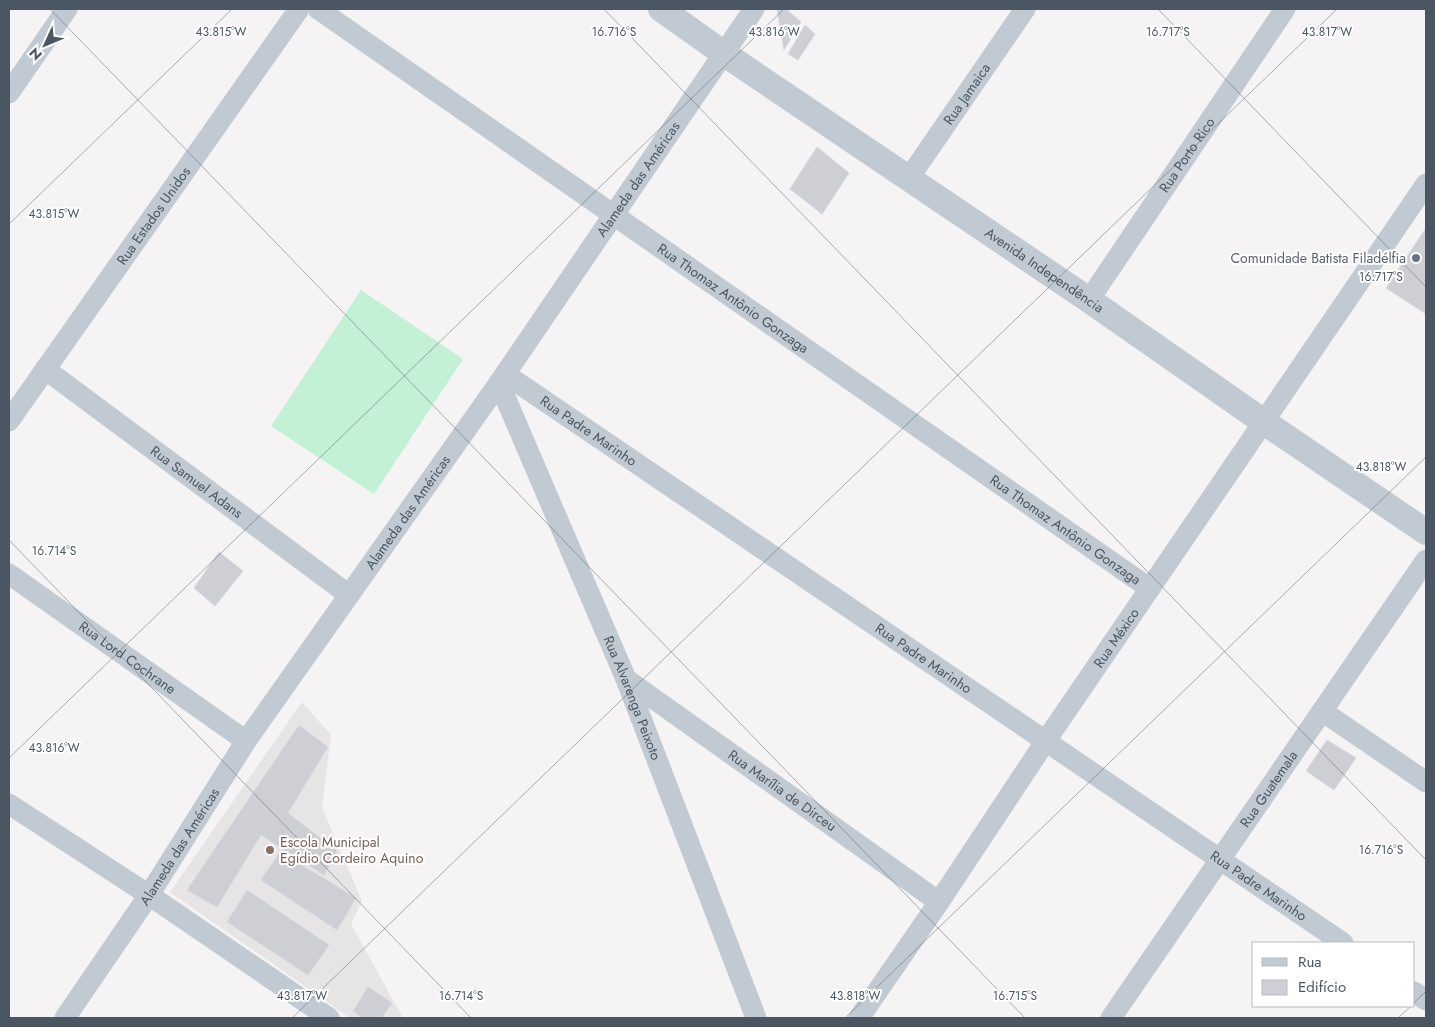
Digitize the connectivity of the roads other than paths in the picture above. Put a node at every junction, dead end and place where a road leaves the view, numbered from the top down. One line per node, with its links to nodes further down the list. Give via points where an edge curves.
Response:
1 (67, 9): 9 (street)
2 (299, 9): 14 (street, Rua Estados Unidos)
3 (318, 9): 12 (street, Rua Thomaz Antônio Gonzaga)
4 (661, 9): 8 (street, Avenida Independência)
5 (754, 9): 8 (street, Alameda das Américas)
6 (1025, 9): 10 (street, Rua Jamaica)
7 (1285, 9): 13 (street, Rua Porto Rico)
8 (723, 53): 10 (street, Avenida Independência); 12 (street, Alameda das Américas)
9 (9, 93)
10 (909, 178): 13 (street, Avenida Independência)
11 (1426, 184): 17 (street, Rua México)
12 (613, 215): 15 (street, Alameda das Américas); 21 (street, Rua Thomaz Antônio Gonzaga)
13 (1089, 300): 17 (street, Avenida Independência)
14 (45, 369): 16 (street, Rua Estados Unidos); 22 (street, Rua Samuel Adans)
15 (502, 379): 22 (street, Alameda das Américas); 23 (street, Rua Alvarenga Peixoto); 26 (street, Rua Padre Marinho)
16 (9, 421)
17 (1264, 422): 18 (street, Avenida Independência); 21 (street, Rua México)
18 (1426, 532)
19 (1426, 560): 24 (street, Rua Guatemala)
20 (9, 574): 25 (street, Rua Lord Cochrane)
21 (1149, 588): 26 (street, Rua México)
22 (349, 595): 25 (street, Alameda das Américas)
23 (626, 679): 31 (street, Rua Marília de Dirceu); 37 (street, Rua Alvarenga Peixoto)
24 (1322, 711): 27 (street); 29 (street, Rua Guatemala)
25 (246, 741): 30 (street, Alameda das Américas)
26 (1044, 742): 29 (street, Rua Padre Marinho); 31 (street, Rua México)
27 (1426, 782)
28 (9, 804): 30 (street)
29 (1220, 860): 32 (street, Rua Padre Marinho); 39 (street, Rua Guatemala)
30 (149, 895): 35 (street, Alameda das Américas); 36 (street)
31 (939, 902): 38 (street, Rua México)
32 (1341, 942)
33 (1415, 993): 34 (street)
34 (1426, 1000)
35 (65, 1018)
36 (329, 1018)
37 (756, 1018)
38 (859, 1018)
39 (1111, 1018)

